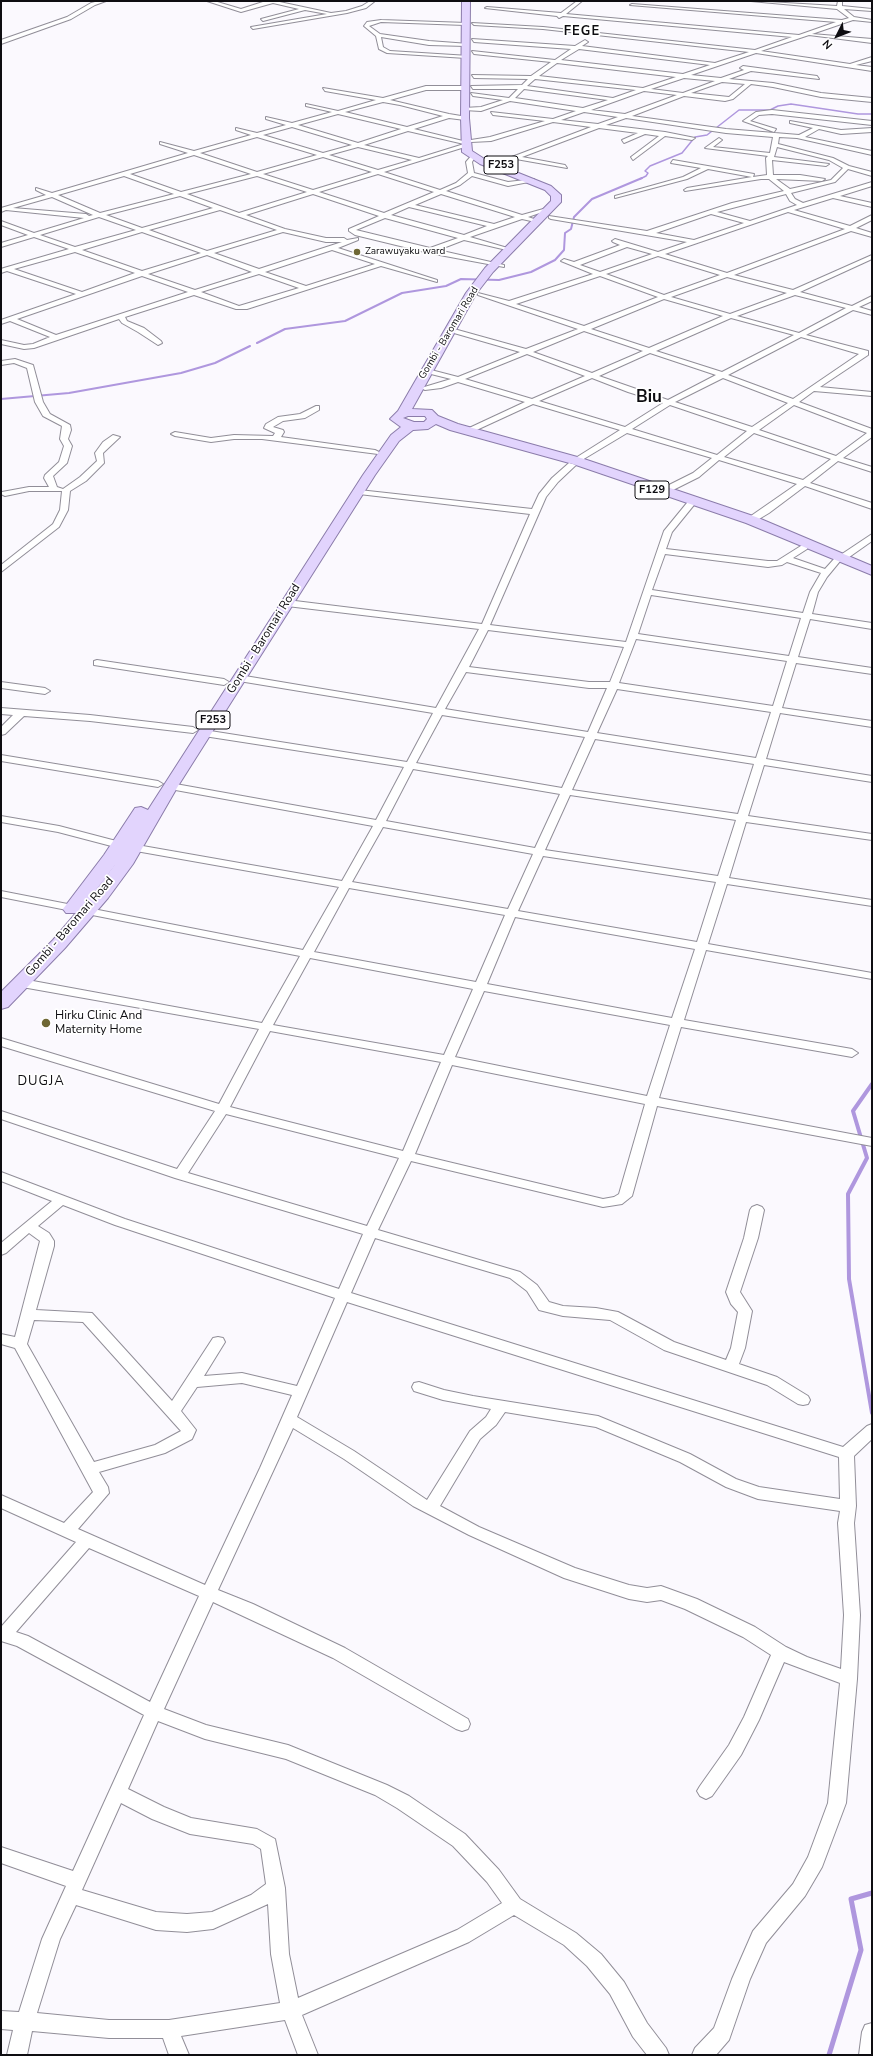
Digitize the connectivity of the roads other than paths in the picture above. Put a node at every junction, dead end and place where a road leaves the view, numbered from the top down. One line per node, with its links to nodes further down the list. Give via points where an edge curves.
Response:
1 (104, 1): 48 (street, via 93,4 62,21)
2 (209, 1): 18 (street)
3 (373, 1): 20 (street, via 364,7)
4 (466, 1): 37 (main road, F253)
5 (472, 1): 37 (main road, F253)
6 (580, 1): 27 (street)
7 (638, 1): 12 (street)
8 (753, 1): 16 (street)
9 (840, 1): 16 (street)
10 (270, 2): 13 (street); 18 (street)
11 (308, 2): 13 (street)
12 (632, 5): 17 (street); 35 (street)
13 (300, 6): 14 (street)
14 (308, 8): 21 (street); 25 (street)
15 (487, 8): 27 (street)
16 (840, 8): 19 (street); 28 (street)
17 (627, 9)
18 (241, 10): 24 (street)
19 (872, 10)
20 (347, 12): 22 (street); 25 (street)
21 (288, 13): 29 (street); 30 (street)
22 (365, 13)
23 (622, 13): 32 (street)
24 (230, 14)
25 (334, 14): 29 (street)
26 (391, 15): 33 (street)
27 (561, 16): 31 (street); 32 (street)
28 (853, 18): 34 (street); 35 (street)
29 (306, 19): 36 (street); 40 (street)
30 (262, 20)
31 (555, 20)
32 (612, 20): 39 (street); 45 (street)
33 (401, 21): 37 (street); 44 (street, via 366,24)
34 (872, 21)
35 (844, 22): 45 (street)
36 (317, 24)
37 (470, 24): 41 (street); 46 (main road, F253)
38 (549, 24): 41 (street)
39 (607, 25)
40 (253, 28)
41 (543, 28): 43 (street)
42 (601, 29): 43 (street)
43 (596, 34): 50 (street); 51 (street)
44 (378, 35): 49 (street); 53 (street, via 381,48 389,52)
45 (804, 35): 47 (street); 51 (street)
46 (470, 40): 49 (street); 50 (street); 52 (main road, F253)
47 (872, 41)
48 (1, 42)
49 (444, 44): 53 (street)
50 (578, 48): 55 (street); 57 (street)
51 (753, 51): 56 (street); 57 (street)
52 (470, 54): 53 (street); 55 (street); 64 (main road, F253); 72 (main road, F253)
53 (439, 55)
54 (872, 59): 59 (street)
55 (555, 62): 65 (street); 66 (street)
56 (836, 64): 59 (street); 61 (street)
57 (716, 65): 58 (street); 65 (street)
58 (730, 66)
59 (850, 66): 63 (street)
60 (737, 67): 62 (street)
61 (830, 68)
62 (751, 69): 67 (street); 70 (street, via 819,76)
63 (872, 69)
64 (474, 76): 66 (street); 72 (main road, F253)
65 (683, 76): 67 (street); 73 (street)
66 (534, 77): 69 (street); 73 (street)
67 (720, 80): 68 (street); 74 (street)
68 (751, 82): 70 (street); 74 (street, via 728,99)
69 (523, 87): 72 (street); 75 (street); 78 (street)
70 (794, 88): 77 (street, via 821,95)
71 (324, 89): 76 (street)
72 (471, 89): 75 (street); 76 (street, via 434,87); 81 (main road, F253)
73 (645, 89): 74 (street); 78 (street)
74 (686, 94): 85 (street)
75 (511, 98): 80 (street); 81 (street)
76 (384, 99): 82 (street); 84 (street)
77 (871, 99)
78 (612, 100): 80 (street)
79 (308, 105): 82 (street)
80 (586, 110): 85 (street); 88 (street)
81 (468, 112): 84 (street); 105 (main road, F253)
82 (337, 113): 90 (street); 95 (street)
83 (493, 113): 88 (street)
84 (449, 116): 95 (street)
85 (624, 116): 91 (street); 94 (street, via 719,130)
86 (803, 116): 89 (street); 94 (street); 94 (street, via 764,112 746,121)
87 (268, 118): 90 (street)
88 (555, 120): 91 (street); 105 (street, via 491,139)
89 (872, 123)
90 (290, 125): 99 (street); 106 (street)
91 (598, 125): 97 (street); 113 (street)
92 (820, 128): 94 (street); 96 (street, via 845,132); 100 (street)
93 (238, 129): 99 (street)
94 (783, 129): 100 (street); 107 (street)
95 (407, 130): 105 (street); 106 (street)
96 (872, 130)
97 (645, 132): 98 (street); 103 (street)
98 (665, 134): 101 (street); 114 (street)
99 (256, 135): 109 (street); 110 (street)
100 (800, 137): 108 (street)
101 (692, 138)
102 (719, 140): 111 (street, via 708,148)
103 (624, 141)
104 (162, 143): 109 (street)
105 (468, 143): 112 (main road, F253, via 467,152); 115 (street); 117 (main road, Gombi - Baromari Road / F253, via 479,155)
106 (358, 145): 110 (street); 115 (street)
107 (774, 145): 111 (street); 119 (street, via 831,159)
108 (872, 153)
109 (194, 154): 122 (street); 123 (street)
110 (321, 156): 121 (street); 123 (street)
111 (771, 156): 119 (street); 127 (street)
112 (472, 157): 124 (street, via 469,162); 128 (main road, F253)
113 (516, 158): 117 (street); 118 (street)
114 (633, 158)
115 (419, 160): 121 (street)
116 (673, 162): 120 (street)
117 (498, 164): 146 (main road, Gombi - Baromari Road / F253, via 542,180 563,192 566,199)
118 (565, 167)
119 (847, 167): 125 (street); 129 (street)
120 (706, 168): 126 (street); 139 (street, via 696,174)
121 (378, 173): 134 (street); 135 (street)
122 (124, 174): 136 (street); 137 (street)
123 (257, 174): 134 (street); 136 (street)
124 (471, 174): 128 (street, via 508,184); 135 (street)
125 (872, 174)
126 (761, 177): 127 (street); 132 (street)
127 (770, 177): 129 (street); 133 (street)
128 (532, 180): 146 (main road, F253, via 556,195)
129 (833, 181): 133 (street)
130 (872, 184): 138 (street)
131 (38, 189): 137 (street)
132 (687, 190)
133 (787, 190): 141 (street, via 792,200); 147 (street)
134 (315, 192): 148 (street); 150 (street)
135 (441, 192): 140 (street); 153 (street)
136 (180, 194): 143 (street); 149 (street)
137 (51, 196): 144 (street); 149 (street)
138 (831, 196): 141 (street); 142 (street)
139 (618, 197)
140 (408, 205): 148 (street); 157 (street)
141 (802, 205): 145 (street)
142 (872, 205)
143 (219, 208): 150 (street); 159 (street)
144 (2, 210): 151 (street)
145 (789, 210): 155 (street); 158 (street)
146 (552, 212): 153 (street); 154 (main road, Gombi - Baromari Road / F253); 162 (street); 180 (main road, Gombi - Baromari Road / F253)
147 (711, 212): 155 (street); 162 (street)
148 (383, 214): 164 (street, via 351,230); 165 (street)
149 (99, 215): 151 (street); 159 (street)
150 (238, 215): 160 (street)
151 (92, 217): 161 (street)
152 (872, 217): 158 (street)
153 (520, 218): 154 (street); 157 (street)
154 (538, 222): 173 (main road, Gombi - Baromari Road / F253)
155 (752, 222): 168 (street)
156 (1, 223): 161 (street)
157 (494, 226): 165 (street)
158 (850, 228): 163 (street); 186 (street)
159 (143, 230): 172 (street); 175 (street)
160 (283, 230): 166 (street, via 326,240); 175 (street)
161 (34, 234): 169 (street); 172 (street)
162 (646, 234): 168 (street)
163 (872, 235)
164 (365, 236): 166 (street); 174 (street)
165 (462, 238): 173 (street); 174 (street)
166 (356, 239): 171 (street)
167 (615, 241): 170 (street)
168 (695, 242): 176 (street)
169 (1, 245)
170 (625, 245): 176 (street); 181 (street)
171 (332, 248): 179 (street); 183 (street)
172 (76, 250): 182 (street); 184 (street)
173 (509, 250): 180 (main road, Gombi - Baromari Road / F253)
174 (429, 251): 180 (street)
175 (209, 253): 183 (street); 184 (street)
176 (656, 254): 185 (street); 186 (street)
177 (872, 258): 191 (street)
178 (564, 261): 181 (street)
179 (381, 264): 188 (street); 189 (street)
180 (498, 265): 187 (main road, Gombi - Baromari Road / F253)
181 (573, 265): 185 (street)
182 (3, 269): 192 (street)
183 (260, 272): 189 (street); 190 (street)
184 (140, 274): 190 (street); 192 (street)
185 (600, 274): 194 (street); 196 (street)
186 (728, 275): 191 (street); 194 (street)
187 (488, 277): 193 (main road, Gombi - Baromari Road / F253); 225 (main road, Gombi - Baromari Road / F253, via 448,332)
188 (435, 281)
189 (305, 288): 190 (street, via 242,308)
190 (194, 292): 199 (street)
191 (793, 293): 197 (street); 200 (street)
192 (83, 294): 201 (street)
193 (480, 294): 196 (street); 204 (main road, Gombi - Baromari Road / F253)
194 (664, 296): 200 (street); 203 (street)
195 (872, 298): 197 (street)
196 (508, 304): 203 (street)
197 (852, 308): 198 (street); 205 (street)
198 (872, 313)
199 (121, 316): 206 (street); 208 (street, via 124,322 141,330)
200 (730, 316): 205 (street); 210 (street)
201 (11, 319): 202 (street); 206 (street)
202 (1, 322)
203 (583, 328): 210 (street); 211 (street)
204 (457, 331): 211 (street); 214 (main road, Gombi - Baromari Road / F253)
205 (800, 335): 212 (street); 215 (street)
206 (56, 337): 207 (street, via 30,347)
207 (1, 342)
208 (158, 343)
209 (872, 348): 212 (street)
210 (650, 351): 215 (street); 216 (street)
211 (524, 352): 216 (street); 217 (street)
212 (869, 354): 219 (street)
213 (1, 363): 239 (street, via 16,361 30,367 39,402 46,416 66,425 64,439 68,446 63,463 48,478)
214 (434, 372): 217 (street); 218 (main road, Gombi - Baromari Road / F253)
215 (722, 375): 222 (street); 223 (street)
216 (592, 376): 221 (street); 222 (street)
217 (457, 379): 218 (street, via 436,388); 221 (street)
218 (425, 388): 225 (main road, Gombi - Baromari Road / F253)
219 (813, 389): 220 (street); 223 (street)
220 (872, 394)
221 (533, 402): 227 (street); 228 (street)
222 (668, 403): 226 (street); 228 (street)
223 (793, 404): 226 (street); 229 (street)
224 (316, 408): 232 (street, via 296,418 281,419 270,426 268,428 280,432)
225 (416, 420): 227 (main road, F129); 233 (main road, Gombi - Baromari Road / F253); 236 (main road, F129); 242 (main road, Gombi - Baromari Road / F253, via 394,438)
226 (753, 430): 234 (street); 235 (street)
227 (470, 431): 236 (main road, F129)
228 (626, 431): 234 (street); 236 (street)
229 (872, 432): 235 (street)
230 (175, 434): 232 (street, via 211,440 248,436)
231 (116, 437): 240 (street, via 99,453 101,462)
232 (275, 438): 233 (street)
233 (374, 452): 258 (main road, Gombi - Baromari Road / F253)
234 (719, 458): 238 (street); 241 (street, via 696,475)
235 (837, 459): 237 (street); 238 (street)
236 (575, 463): 241 (main road, F129); 244 (main road, F129); 246 (street, via 554,480)
237 (872, 470)
238 (803, 483): 245 (street); 247 (street)
239 (54, 489): 240 (street); 243 (street, via 29,488)
240 (66, 490): 253 (street, via 64,510 56,525)
241 (666, 490): 244 (main road, F129)
242 (359, 492): 246 (street); 258 (main road, Gombi - Baromari Road / F253)
243 (5, 494)
244 (693, 502): 247 (main road, F129); 249 (main road, F129); 250 (street, via 668,531)
245 (872, 506)
246 (534, 512): 261 (street)
247 (751, 520): 252 (main road, F129)
248 (872, 537): 252 (street)
249 (804, 547): 251 (street); 252 (main road, F129)
250 (663, 551): 251 (street, via 768,564); 257 (street)
251 (787, 559): 255 (street)
252 (839, 560): 254 (main road, F129); 255 (street); 256 (main road, F129)
253 (1, 569)
254 (872, 571)
255 (827, 572): 259 (street, via 814,592)
256 (872, 577)
257 (647, 592): 259 (street); 262 (street)
258 (290, 593): 261 (street); 267 (main road, Gombi - Baromari Road / F253); 268 (main road, Gombi - Baromari Road / F253)
259 (807, 614): 260 (street); 263 (street)
260 (872, 626)
261 (485, 627): 262 (street); 265 (street)
262 (630, 641): 263 (street); 270 (street)
263 (792, 659): 266 (street); 272 (street)
264 (97, 663): 268 (street)
265 (463, 669): 270 (street, via 590,685); 274 (street)
266 (872, 671)
267 (239, 678): 274 (street); 277 (main road, Gombi - Baromari Road / F253)
268 (224, 682): 277 (main road, Gombi - Baromari Road / F253)
269 (1, 685): 271 (street)
270 (612, 685): 272 (street); 279 (street)
271 (44, 691)
272 (777, 710): 276 (street); 281 (street)
273 (1, 711): 275 (street)
274 (438, 712): 279 (street); 282 (street)
275 (21, 713): 277 (street); 278 (street)
276 (872, 724)
277 (199, 731): 282 (street); 284 (main road, Gombi - Baromari Road / F253)
278 (1, 732)
279 (592, 734): 281 (street); 285 (street)
280 (1, 758): 284 (street)
281 (761, 761): 283 (street); 286 (street)
282 (409, 764): 285 (street); 288 (street)
283 (872, 779)
284 (164, 786): 288 (street); 290 (main road, Gombi - Baromari Road / F253)
285 (567, 792): 286 (street); 291 (street)
286 (743, 817): 289 (street); 292 (street)
287 (1, 819): 290 (street, via 58,829)
288 (378, 825): 291 (street); 293 (street)
289 (872, 837)
290 (127, 846): 293 (street); 296 (main road, Gombi - Baromari Road / F253, via 102,894)
291 (539, 852): 292 (street); 297 (street)
292 (724, 880): 295 (street); 298 (street)
293 (345, 884): 297 (street); 299 (street)
294 (1, 894): 296 (street)
295 (872, 903)
296 (80, 909): 299 (street); 301 (main road, Gombi - Baromari Road / F253, via 59,944); 303 (main road, Gombi - Baromari Road / F253)
297 (511, 914): 298 (street); 302 (street)
298 (703, 946): 300 (street); 305 (street)
299 (306, 954): 302 (street); 306 (street)
300 (872, 976)
301 (22, 983): 304 (main road, Gombi - Baromari Road / F253); 306 (street)
302 (481, 986): 305 (street); 309 (street)
303 (1, 987)
304 (1, 1003)
305 (677, 1023): 308 (street); 310 (street)
306 (266, 1027): 309 (street); 311 (street)
307 (1, 1042): 311 (street)
308 (852, 1053)
309 (449, 1060): 310 (street); 314 (street)
310 (652, 1101): 313 (street); 314 (street, via 625,1196 618,1201 603,1203)
311 (223, 1109): 314 (street); 315 (street)
312 (1, 1116): 315 (street)
313 (872, 1142)
314 (407, 1156): 320 (street)
315 (180, 1175): 320 (street)
316 (1, 1176): 317 (street)
317 (62, 1199): 319 (street); 322 (street, via 120,1222)
318 (757, 1210): 327 (street, via 751,1238 733,1292 745,1311 738,1348)
319 (28, 1227): 321 (street); 323 (street, via 44,1236 47,1241)
320 (370, 1233): 322 (street); 327 (street, via 515,1275 532,1288 544,1306 563,1311 613,1316 669,1346)
321 (1, 1250)
322 (344, 1295): 330 (street); 336 (street)
323 (28, 1315): 326 (street); 333 (street, via 87,1318)
324 (1, 1340): 326 (street)
325 (218, 1342): 328 (street)
326 (20, 1344): 337 (street)
327 (730, 1368): 331 (street, via 772,1381)
328 (193, 1382): 330 (street, via 242,1378); 333 (street)
329 (419, 1387): 332 (street, via 443,1395)
330 (301, 1392): 334 (street)
331 (803, 1400)
332 (501, 1406): 339 (street, via 598,1422 685,1458 731,1483 758,1493); 340 (street, via 466,1448)
333 (173, 1411): 337 (street, via 189,1430 187,1435 155,1450)
334 (289, 1419): 340 (street); 343 (street)
335 (872, 1430): 336 (street)
336 (846, 1454): 339 (street)
337 (90, 1469): 341 (street, via 101,1493)
338 (1, 1501): 341 (street)
339 (848, 1506): 346 (street, via 846,1523 852,1615)
340 (430, 1509): 345 (street, via 570,1573 628,1592 647,1595 661,1593 691,1604 749,1632)
341 (67, 1531): 342 (street)
342 (87, 1540): 343 (street); 344 (street)
343 (208, 1594): 347 (street); 348 (street, via 247,1609 340,1653)
344 (2, 1634): 347 (street, via 22,1641)
345 (780, 1652): 346 (street); 349 (street, via 751,1720 735,1750)
346 (849, 1679): 364 (street, via 837,1803 816,1861 799,1890 759,1937 741,1978 722,2033)
347 (155, 1713): 350 (street); 354 (street, via 205,1732 288,1752 381,1790 459,1840 494,1876)
348 (462, 1724)
349 (706, 1791)
350 (117, 1792): 352 (street); 353 (street, via 190,1826 257,1837 269,1845)
351 (1, 1855): 352 (street)
352 (75, 1888): 353 (street, via 116,1910 156,1921 187,1923 214,1920 257,1901); 357 (street, via 51,1940)
353 (276, 1888): 355 (street, via 280,1954)
354 (514, 1905): 355 (street, via 463,1936); 363 (street, via 570,1939 594,1960 617,1988 640,2030)
355 (291, 2010): 358 (street); 362 (street)
356 (1, 2020): 357 (street)
357 (25, 2021): 358 (street, via 109,2029); 360 (street)
358 (169, 2028): 361 (street)
359 (872, 2032): 365 (street)
360 (17, 2055)
361 (179, 2055)
362 (308, 2055)
363 (659, 2055)
364 (702, 2055)
365 (869, 2055)

